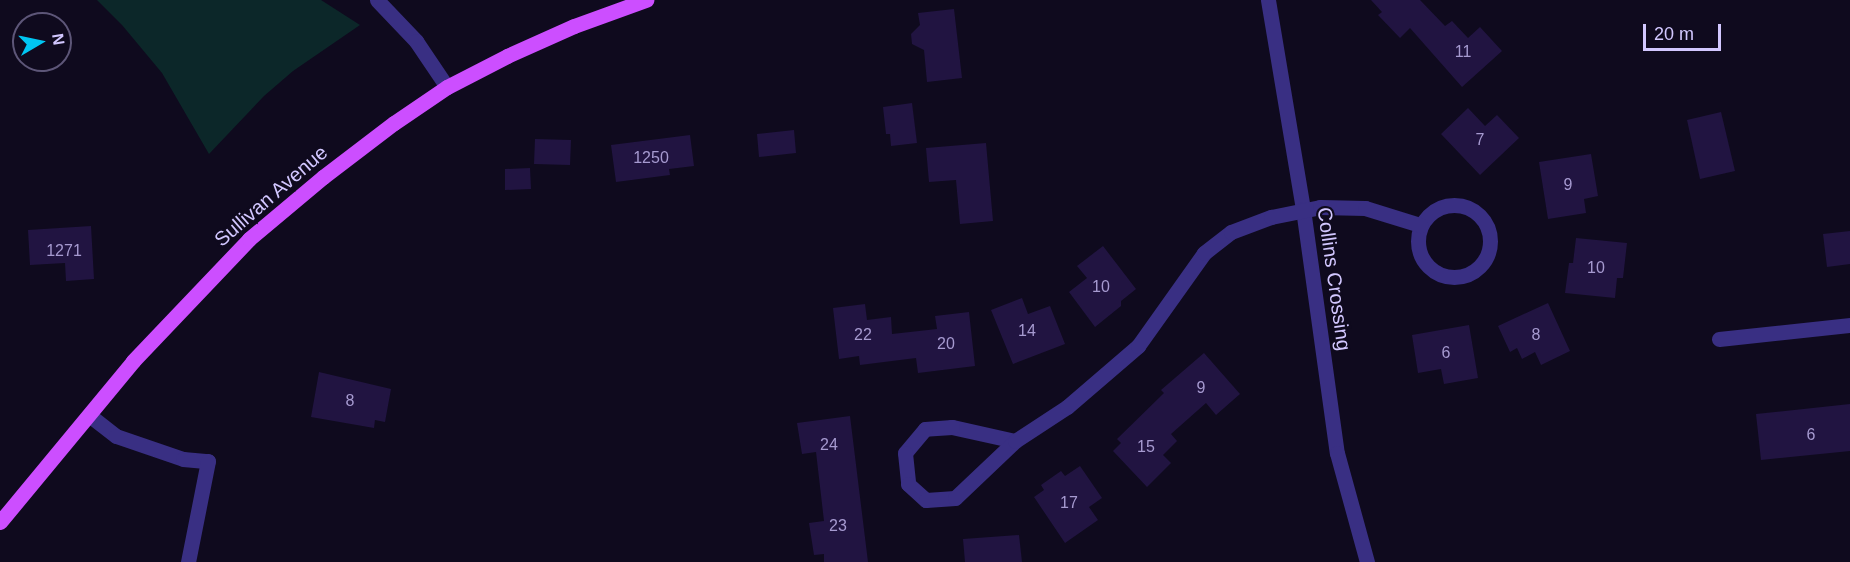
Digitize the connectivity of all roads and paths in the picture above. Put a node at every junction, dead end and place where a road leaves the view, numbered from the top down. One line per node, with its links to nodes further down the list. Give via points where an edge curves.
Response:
1 (377, 0): 4 (street, via 416,42)
2 (646, 0): 4 (main road, Sullivan Avenue, via 574,26)
3 (1268, 0): 5 (street, Collins Crossing)
4 (447, 87): 9 (main road, Sullivan Avenue, via 340,163 249,239 133,361)
5 (1303, 209): 6 (street, via 1365,208); 10 (street, via 1231,232 1204,253 1138,346 1067,406); 13 (street, Collins Crossing, via 1337,453)
6 (1420, 225): 6 (street, via 1437,208 1449,205 1472,209 1487,227 1490,239 1484,262 1465,276 1441,276 1422,260 1418,249)
7 (1850, 326): 8 (street)
8 (1719, 339)
9 (89, 415): 11 (main road, Sullivan Avenue); 12 (street, via 116,436 183,459 208,461)
10 (1015, 441): 10 (street, via 955,498 926,500 908,484 905,453 925,429 952,427)
11 (0, 522)
12 (188, 562)
13 (1367, 562)

